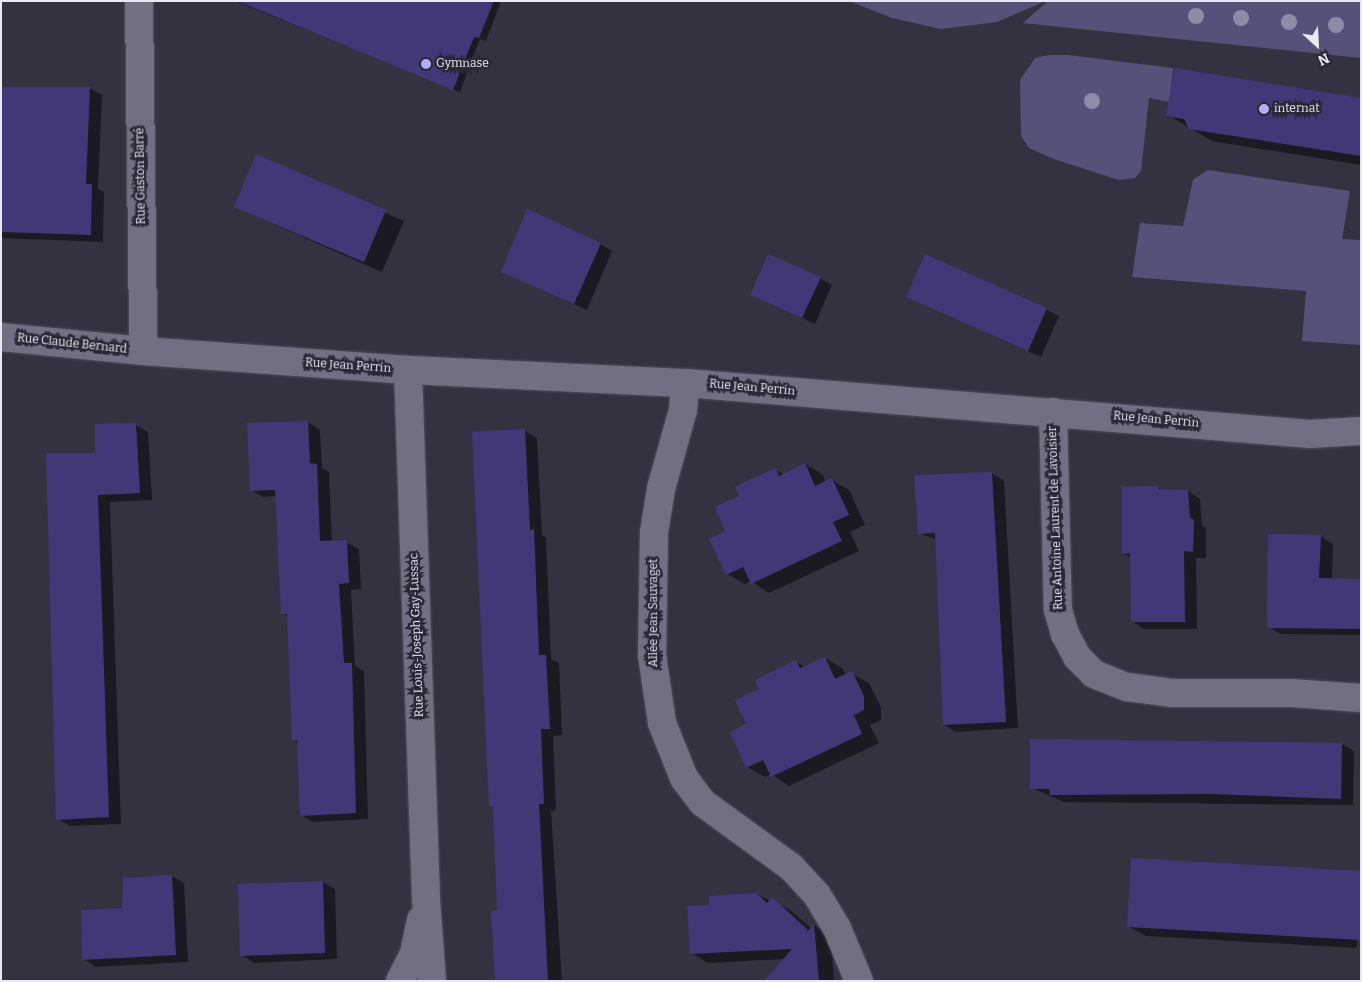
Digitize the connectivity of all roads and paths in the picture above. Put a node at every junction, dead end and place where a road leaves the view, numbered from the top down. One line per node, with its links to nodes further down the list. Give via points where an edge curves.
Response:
1 (139, 1): 3 (street, Rue Gaston Barré)
2 (1, 337): 3 (street, Rue Claude Bernard)
3 (143, 351): 4 (street, Rue Jean Perrin)
4 (408, 370): 5 (street, Rue Jean Perrin); 9 (street, Rue Louis-Joseph Gay-Lussac)
5 (685, 383): 6 (street, Rue Jean Perrin); 12 (street, Allée Jean Sauvaget, via 683,410 661,489 654,532 652,655 662,723 684,778 703,802 791,867 818,896 837,928)
6 (1053, 412): 7 (street, Rue Jean Perrin, via 1310,434); 8 (street, Rue Antoine Laurent de Lavoisier, via 1058,610 1064,634 1078,657 1094,674 1127,687 1172,693 1291,693)
7 (1361, 431)
8 (1361, 698)
9 (426, 899): 10 (street, Rue Louis-Joseph Gay-Lussac, via 414,953); 11 (street, Rue Louis-Joseph Gay-Lussac)
10 (400, 981)
11 (432, 981)
12 (859, 981)

